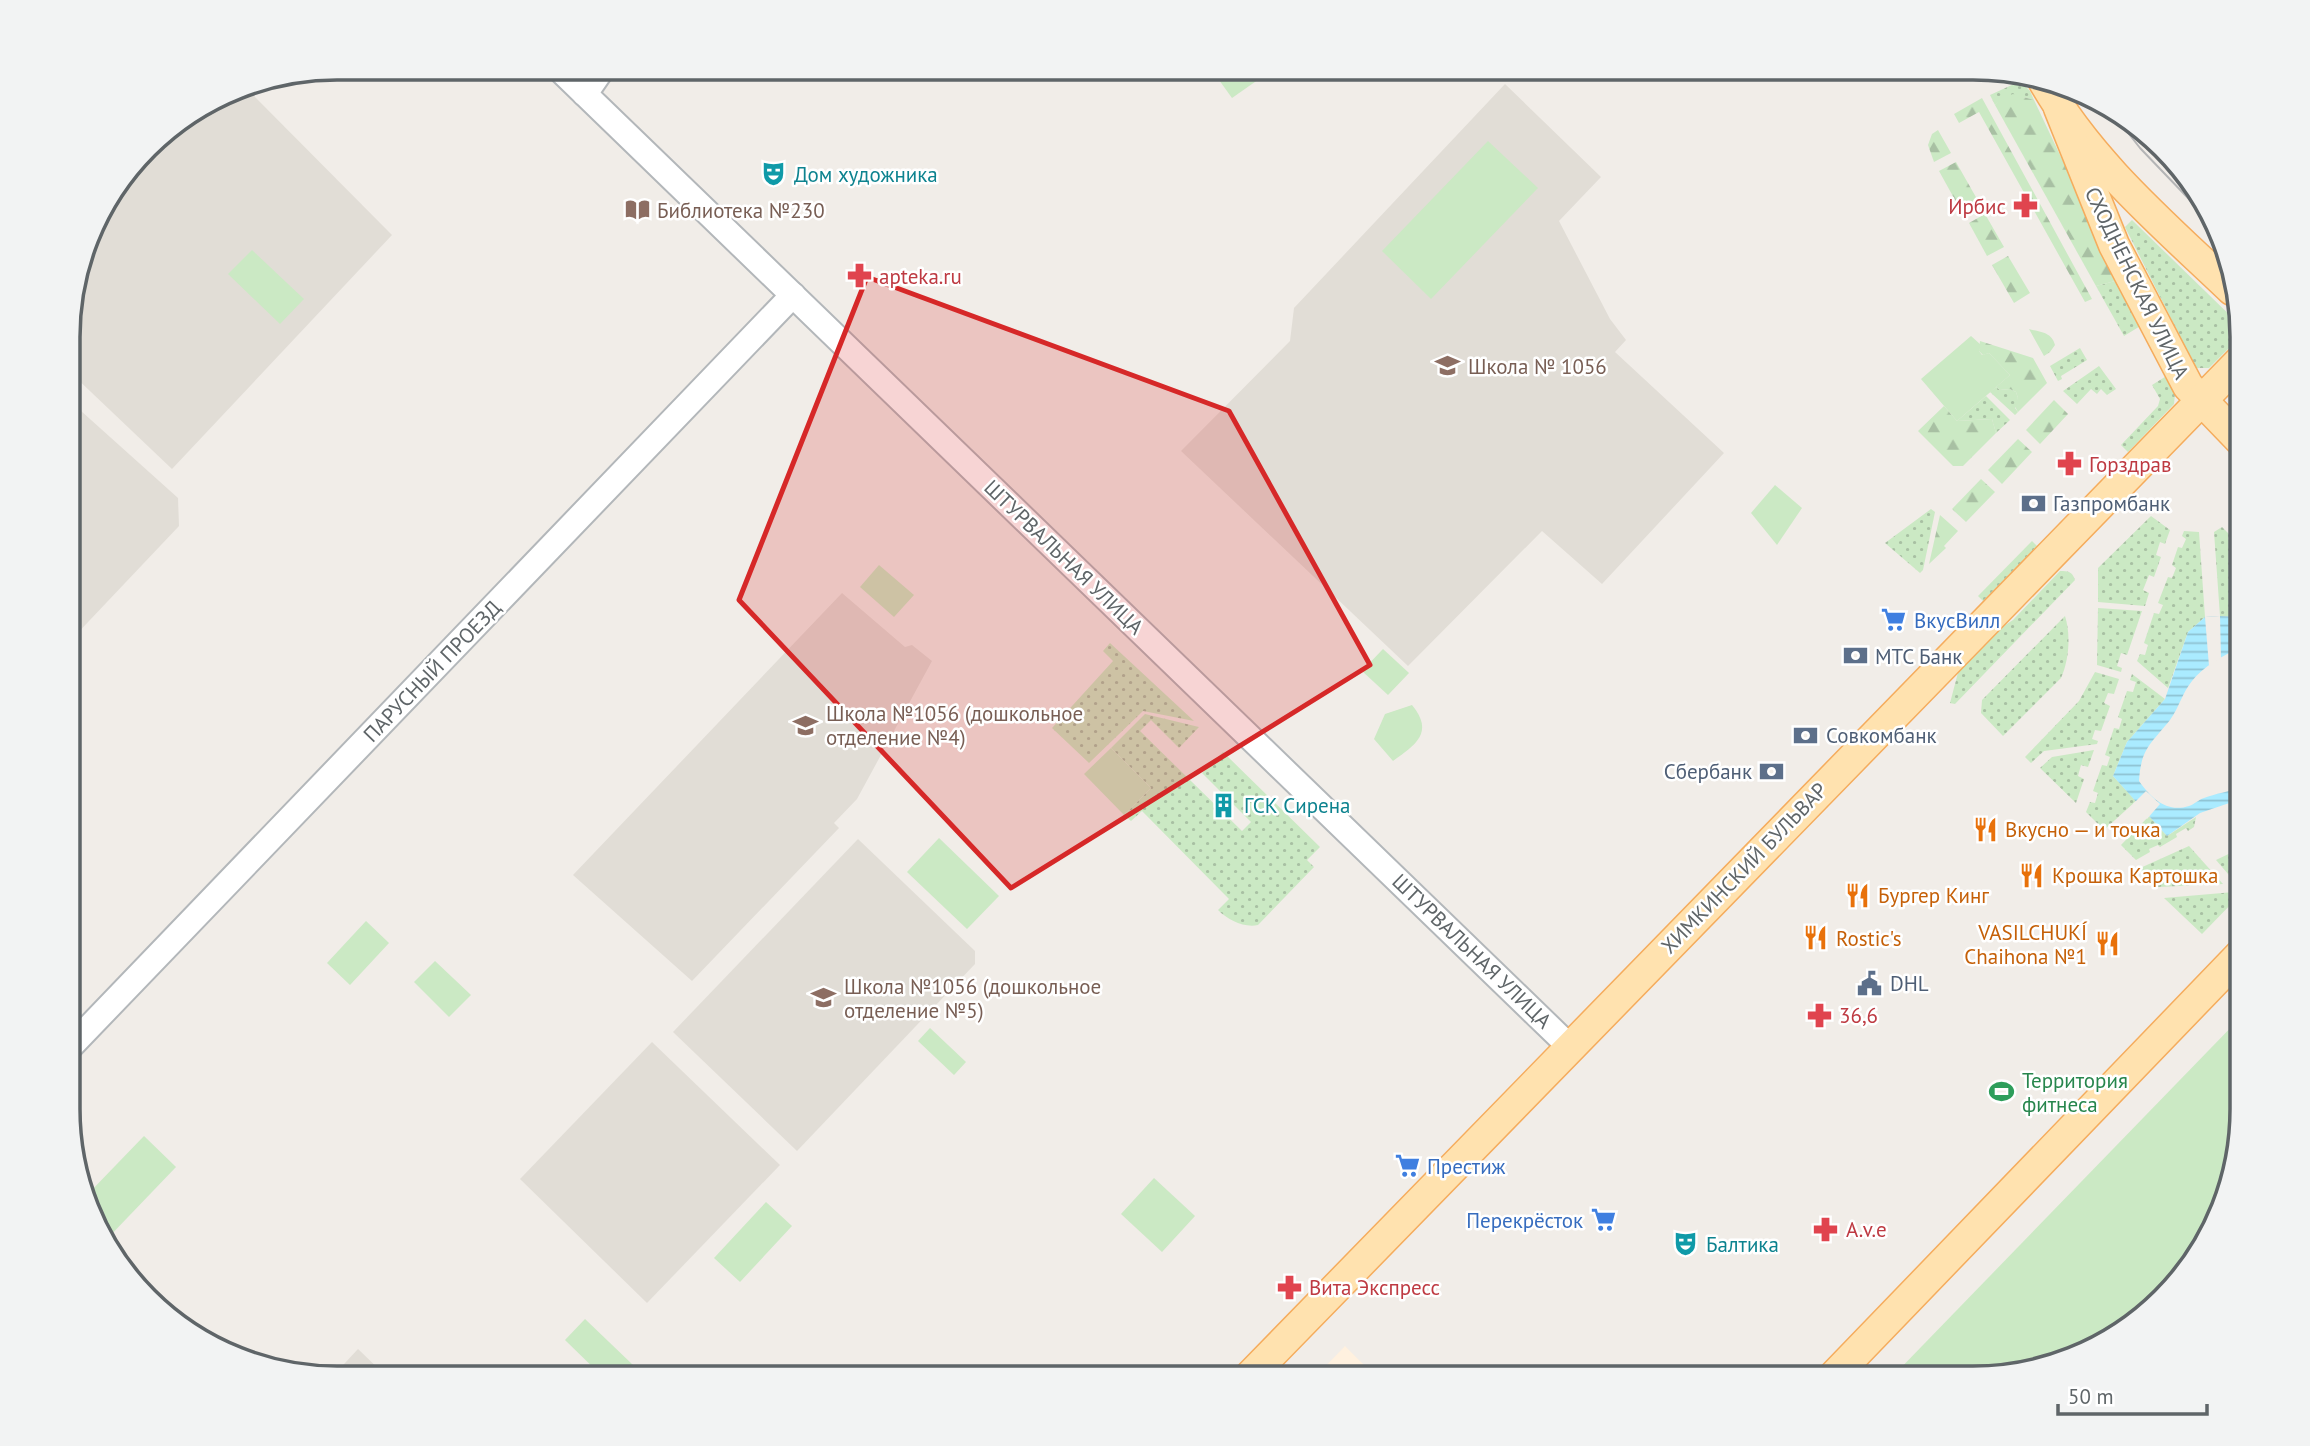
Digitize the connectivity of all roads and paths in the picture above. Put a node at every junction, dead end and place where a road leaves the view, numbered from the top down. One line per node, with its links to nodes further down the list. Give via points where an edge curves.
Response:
1 (570, 80): 4 (street, ШТУРВАЛЬНАЯ УЛИЦА)
2 (595, 80): 4 (street)
3 (2050, 92): 5 (main road, СХОДНЕНСКАЯ УЛИЦА)
4 (585, 94): 7 (street, ШТУРВАЛЬНАЯ УЛИЦА)
5 (2059, 108): 6 (main road, СХОДНЕНСКАЯ УЛИЦА, via 2124,186); 9 (main road, СХОДНЕНСКАЯ УЛИЦА, via 2114,245 2188,386)
6 (2223, 278)
7 (793, 295): 12 (street, ПАРУСНЫЙ ПРОЕЗД); 13 (street, ШТУРВАЛЬНАЯ УЛИЦА)
8 (2230, 371): 9 (main road, ХИМКИНСКИЙ БУЛЬВАР)
9 (2200, 400): 10 (main road, СХОДНЕНСКАЯ УЛИЦА); 13 (main road, ХИМКИНСКИЙ БУЛЬВАР)
10 (2230, 430)
11 (2230, 965): 15 (main road)
12 (80, 1037)
13 (1570, 1047): 14 (main road, ХИМКИНСКИЙ БУЛЬВАР)
14 (1260, 1366)
15 (1844, 1366)

